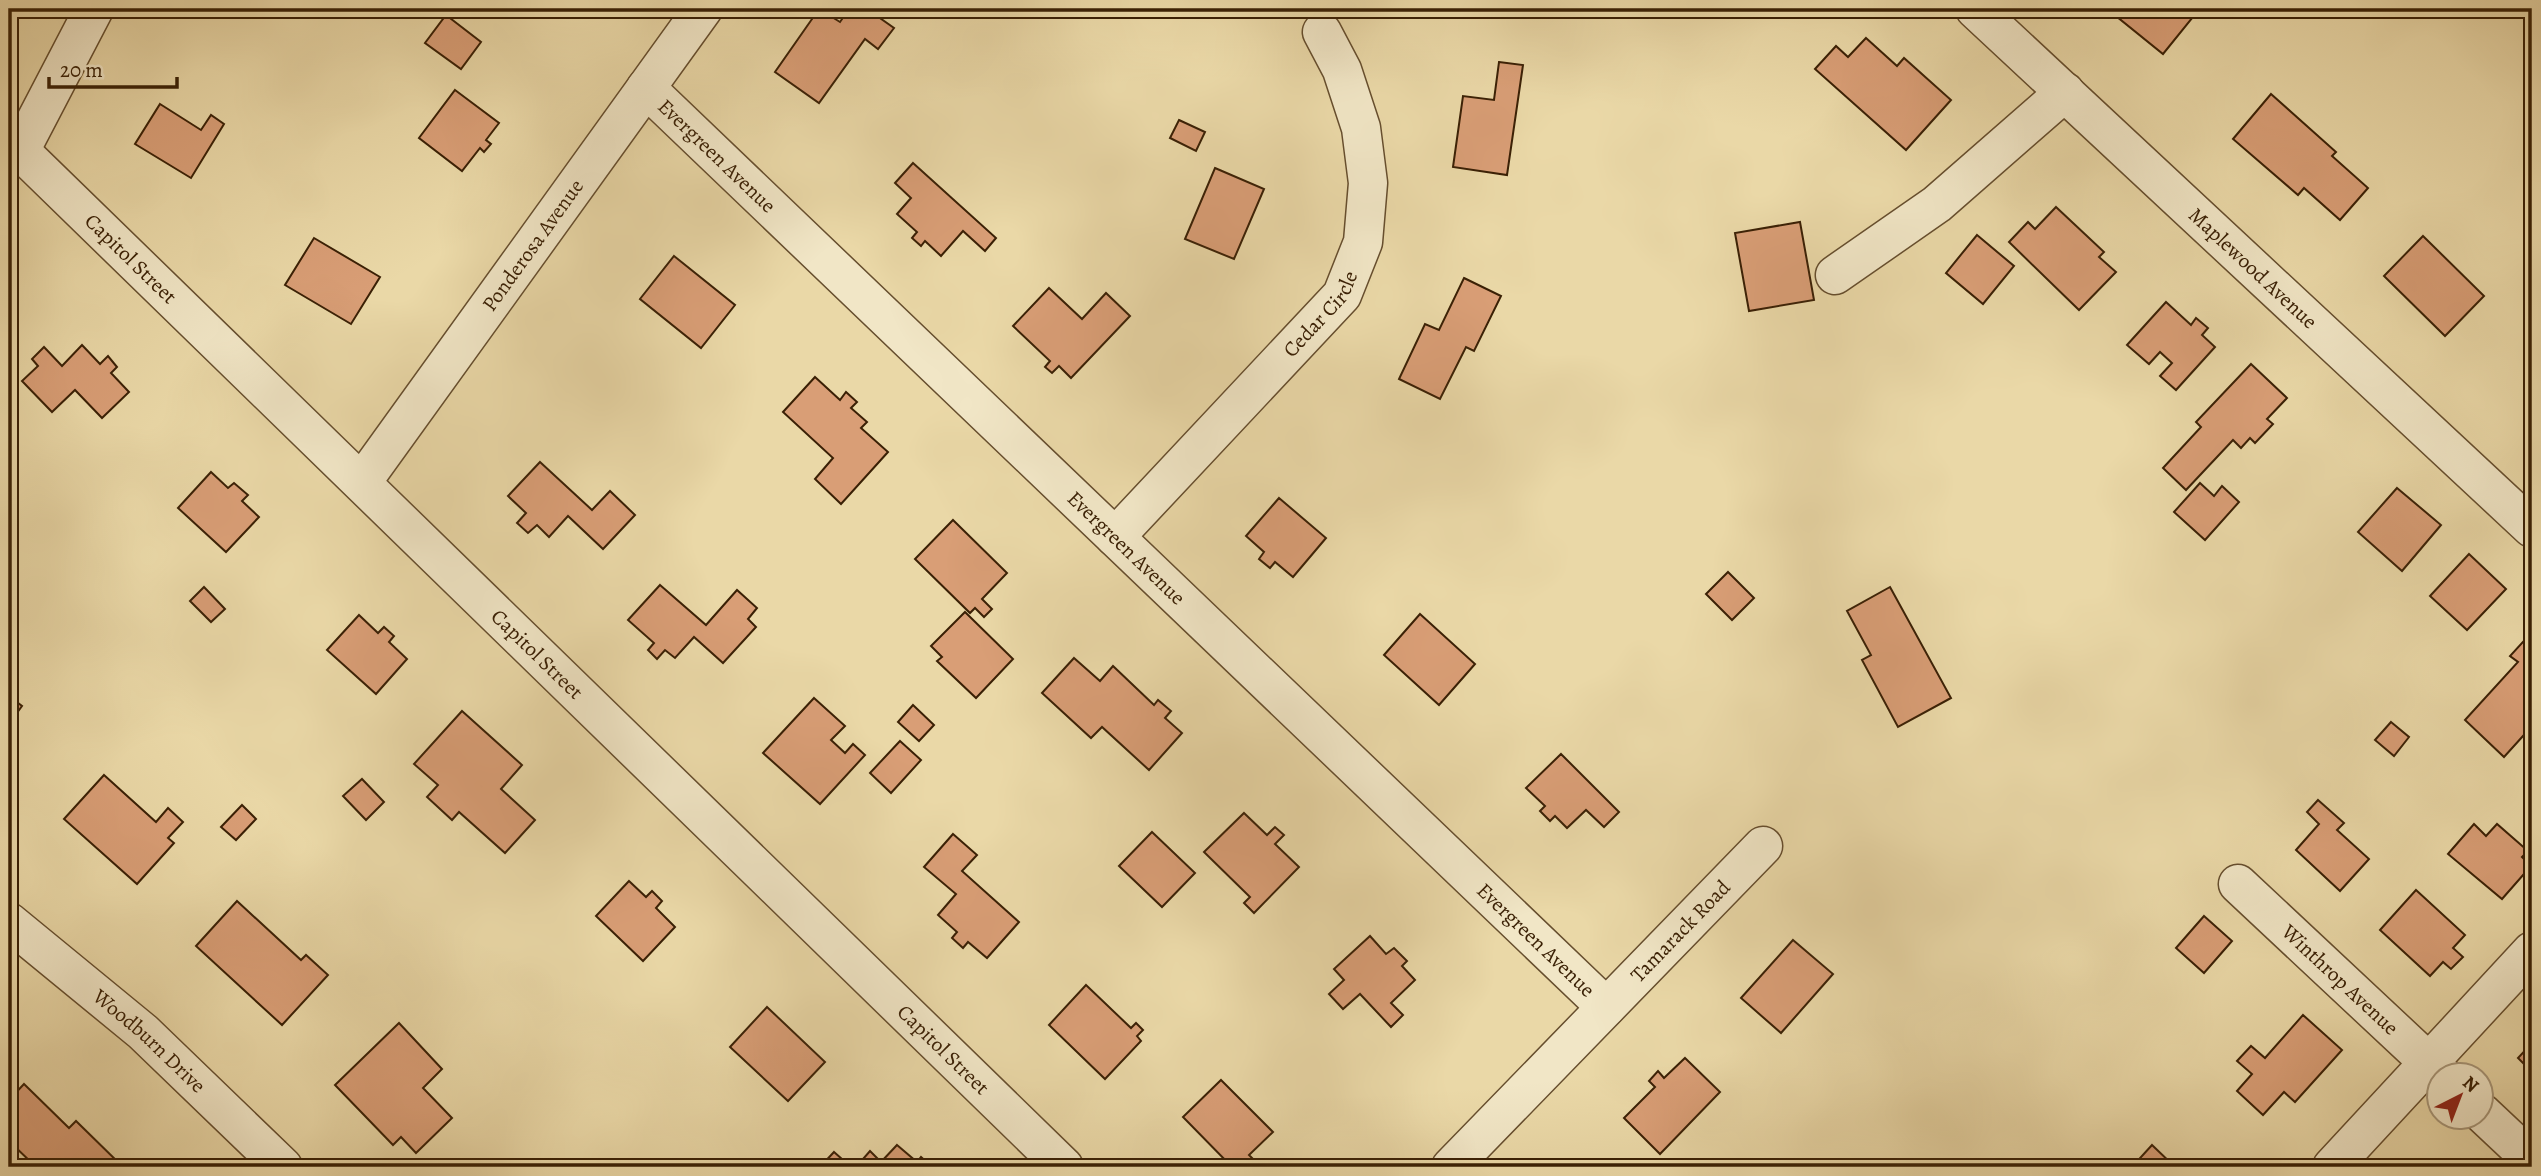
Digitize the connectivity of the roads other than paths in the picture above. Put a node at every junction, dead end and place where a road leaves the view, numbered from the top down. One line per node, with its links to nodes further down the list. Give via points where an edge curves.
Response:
1 (94, 9): 7 (street)
2 (704, 9): 5 (street, Ponderosa Avenue)
3 (1975, 9): 6 (street, Maplewood Avenue)
4 (1322, 32): 11 (street, Cedar Circle, via 1342,70 1361,128 1368,183 1363,242 1342,295)
5 (646, 88): 9 (street, Ponderosa Avenue); 11 (street, Evergreen Avenue)
6 (2065, 92): 8 (street, via 1937,204); 10 (street, Maplewood Avenue)
7 (15, 145): 9 (street, Capitol Street)
8 (1835, 275)
9 (362, 482): 23 (street, Capitol Street)
10 (2532, 528)
11 (1115, 537): 16 (street, Evergreen Avenue)
12 (1763, 846): 16 (street, Tamarack Road)
13 (2238, 884): 18 (street, Winthrop Avenue)
14 (9, 922): 22 (street, Woodburn Drive, via 143,1032)
15 (2532, 951): 17 (street)
16 (1606, 1007): 24 (street, Tamarack Road)
17 (2442, 1060)
18 (2426, 1061)
19 (2426, 1078): 25 (street)
20 (2496, 1126): 21 (street)
21 (2532, 1160)
22 (283, 1167)
23 (1064, 1167)
24 (1451, 1167)
25 (2332, 1167)

